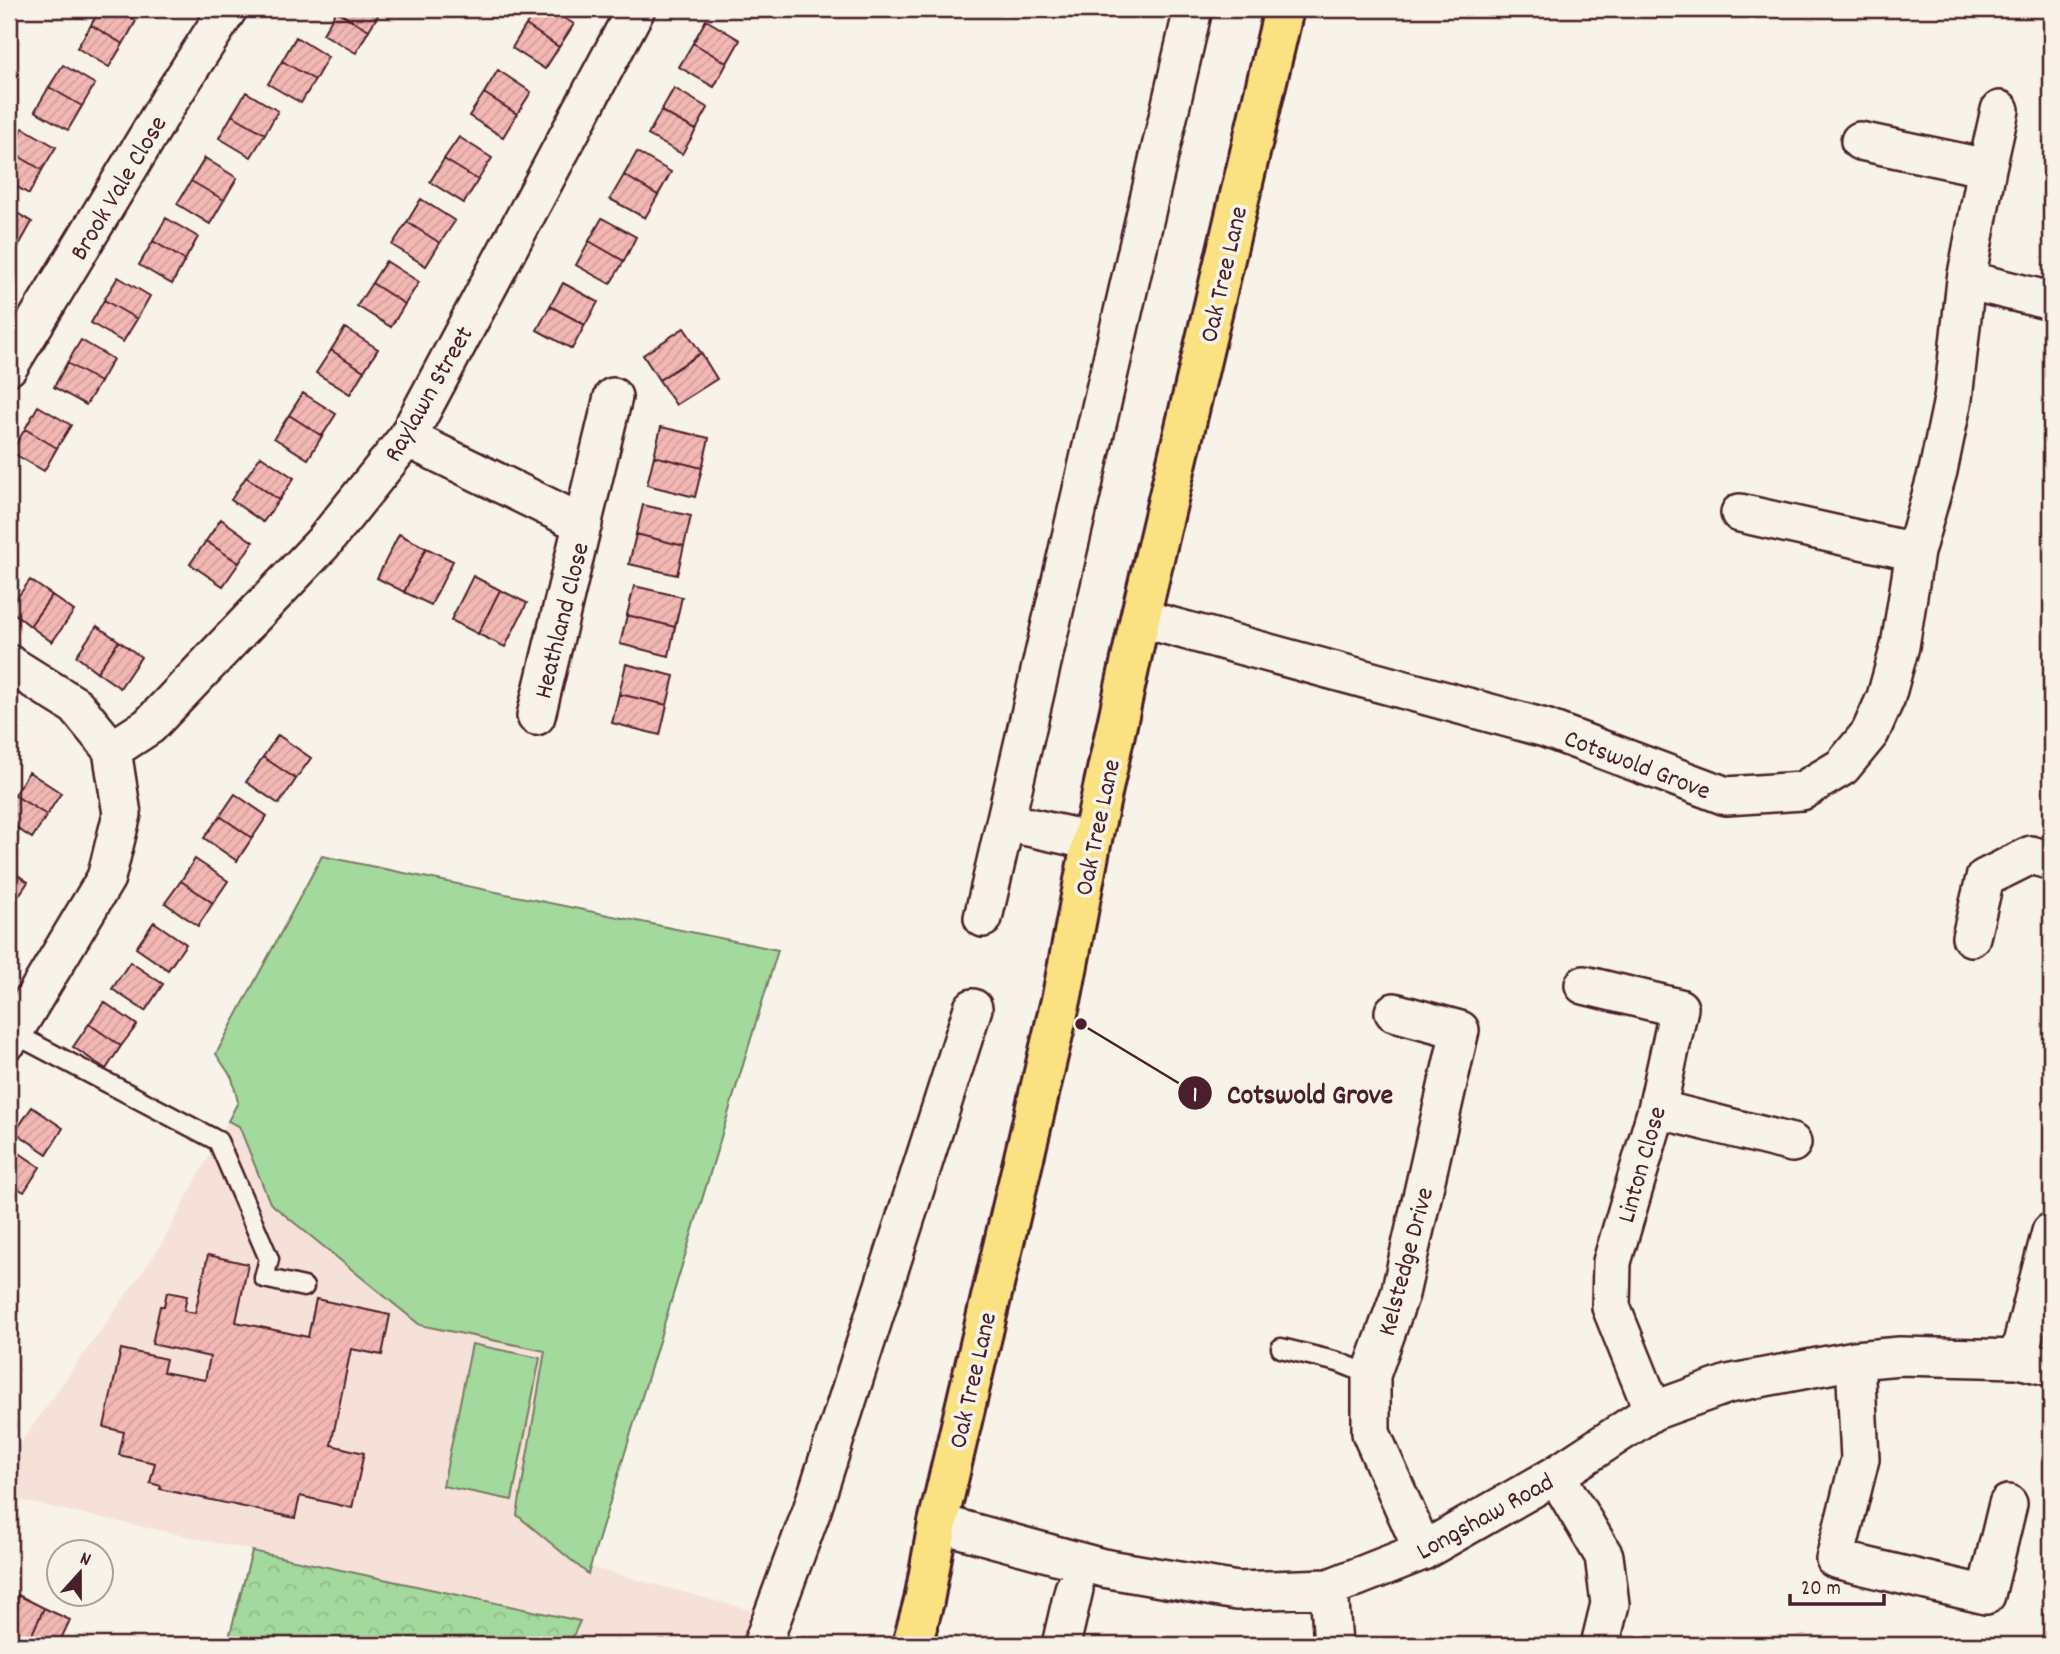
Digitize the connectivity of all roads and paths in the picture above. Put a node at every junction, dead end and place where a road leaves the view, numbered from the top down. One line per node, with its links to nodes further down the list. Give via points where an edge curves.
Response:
1 (228, 9): 10 (street, Brook Vale Close)
2 (636, 9): 12 (street, Raylawn Street)
3 (1193, 9): 20 (street)
4 (1284, 9): 16 (main road, Oak Tree Lane)
5 (2000, 110): 7 (street, Cotswold Grove)
6 (1860, 141): 7 (street)
7 (1987, 168): 8 (street, Cotswold Grove)
8 (1966, 280): 9 (street); 15 (street, Cotswold Grove, via 1953,399)
9 (2051, 301)
10 (9, 366)
11 (613, 397): 14 (street, Heathland Close)
12 (407, 438): 14 (street, Heathland Close); 19 (street, Raylawn Street, via 323,543 149,726)
13 (1740, 513): 15 (street)
14 (583, 524): 18 (street, Heathland Close)
15 (1915, 552): 16 (street, Cotswold Grove, via 1900,646 1870,733 1842,767 1802,792 1726,796 1545,729)
16 (1140, 618): 21 (main road, Oak Tree Lane)
17 (9, 664): 19 (street, via 76,706)
18 (536, 716)
19 (112, 750): 28 (street, via 121,814 106,878)
20 (1006, 822): 21 (street); 23 (street)
21 (1092, 841): 40 (main road, Oak Tree Lane, via 1062,996)
22 (2051, 861): 24 (street, via 2031,855 1984,878)
23 (983, 919)
24 (1971, 937)
25 (1584, 985): 29 (street, Linton Close, via 1679,1008)
26 (973, 1008): 44 (street, via 812,1510)
27 (1394, 1012): 36 (street, Kelstedge Drive, via 1460,1030 1400,1294)
28 (11, 1036): 32 (lane, via 218,1141 269,1259 264,1278)
29 (1657, 1109): 30 (street); 37 (street, Linton Close, via 1612,1262 1611,1307)
30 (1792, 1143)
31 (2051, 1232): 35 (street)
32 (304, 1287)
33 (1281, 1348): 36 (lane)
34 (1855, 1360): 35 (street, Longshaw Road, via 1900,1356); 37 (street, Longshaw Road, via 1728,1384); 39 (street, via 1860,1459 1835,1559 1986,1595)
35 (2035, 1363)
36 (1371, 1375): 41 (street, Kelstedge Drive, via 1371,1433)
37 (1653, 1411): 38 (street, Longshaw Road)
38 (1556, 1475): 41 (street, Longshaw Road); 48 (street, via 1604,1556 1610,1604)
39 (2008, 1504)
40 (937, 1523): 42 (street, Longshaw Road, via 1103,1568 1237,1591); 45 (main road, Oak Tree Lane)
41 (1423, 1552): 42 (street, Longshaw Road)
42 (1329, 1588): 47 (street)
43 (1074, 1589): 46 (street)
44 (762, 1645)
45 (912, 1645)
46 (1061, 1645)
47 (1333, 1645)
48 (1600, 1645)

